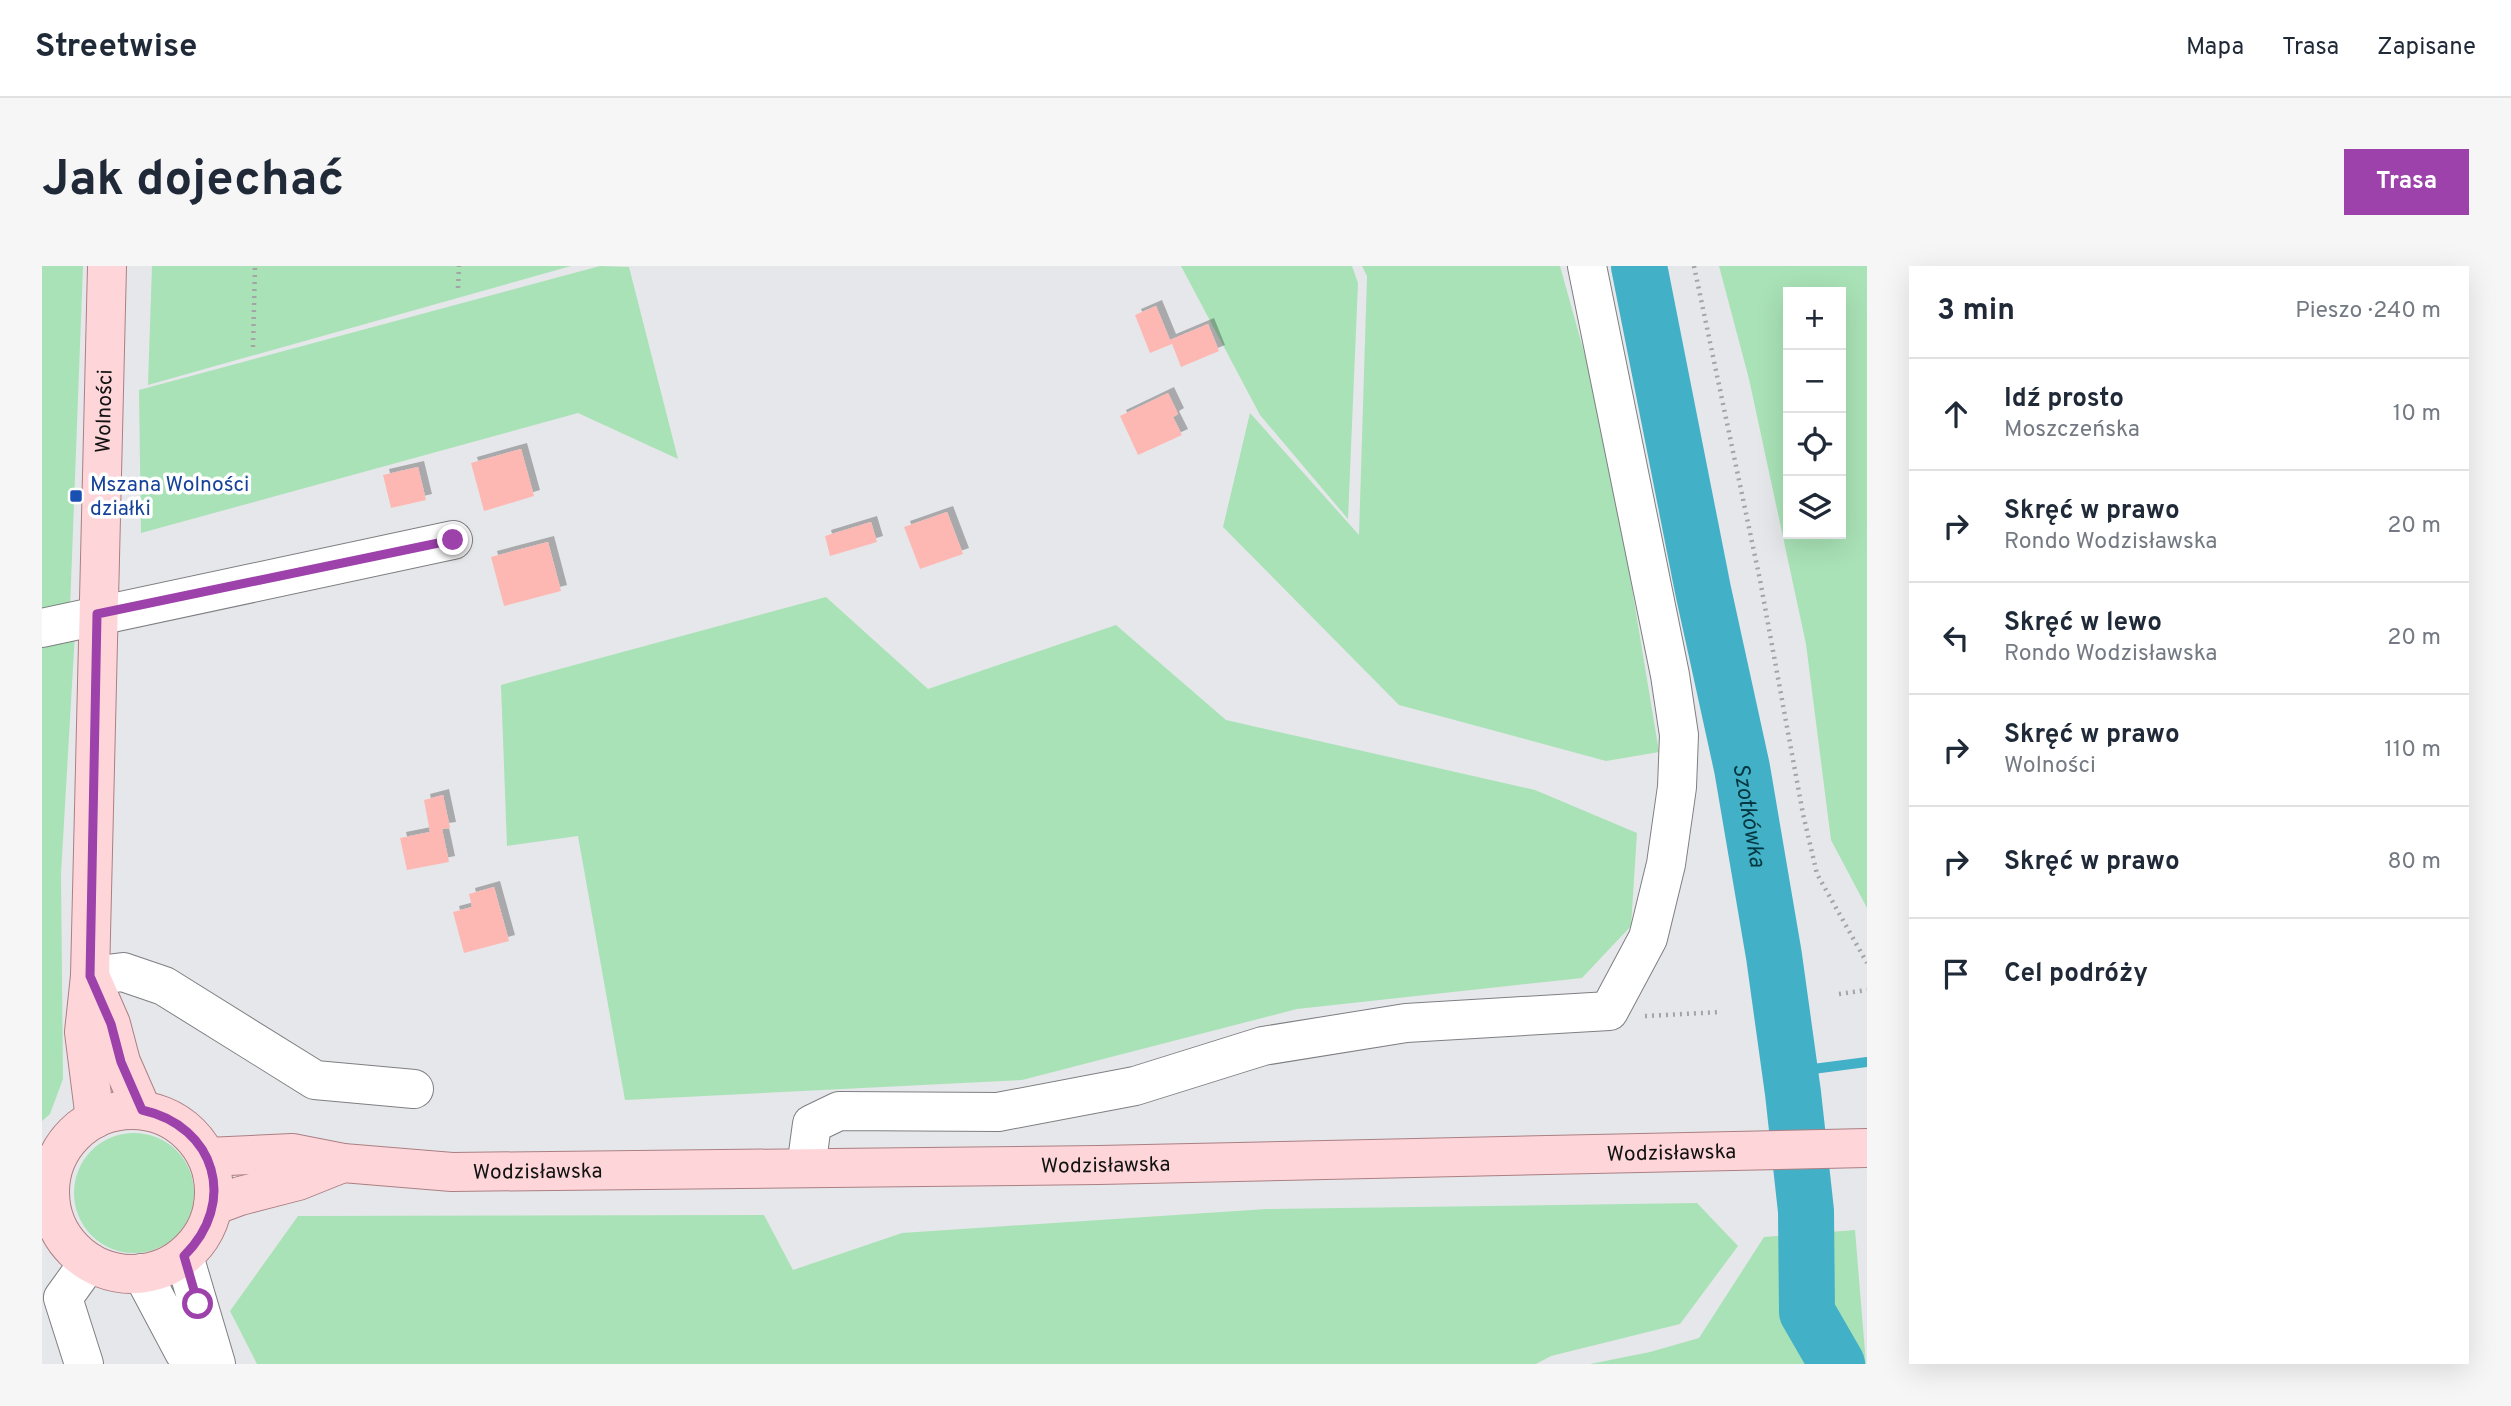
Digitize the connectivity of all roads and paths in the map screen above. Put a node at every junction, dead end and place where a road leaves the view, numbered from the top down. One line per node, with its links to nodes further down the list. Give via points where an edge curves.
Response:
1 (107, 266): 9 (main road, Wolności)
2 (255, 266): 7 (path)
3 (459, 266): 6 (path)
4 (1587, 266): 15 (street, via 1679,735 1666,864 1648,938)
5 (1694, 266): 11 (path, via 1817,874)
6 (458, 288)
7 (253, 347)
8 (453, 540): 9 (street)
9 (97, 614): 10 (street); 12 (main road, Wolności)
10 (42, 628)
11 (1867, 963)
12 (90, 976): 17 (street, via 122,972 164,986 315,1080); 18 (main road, Wolności); 19 (main road, Wolności, via 84,1032)
13 (1867, 990): 14 (path)
14 (1839, 994)
15 (1609, 1011): 16 (path, via 1652,1017); 24 (street, via 1406,1023 1264,1046 1135,1086 998,1112 839,1111 812,1124)
16 (1721, 1012)
17 (414, 1089)
18 (142, 1110): 19 (main road, via 118,1111); 21 (main road, via 176,1122)
19 (95, 1119): 23 (main road)
20 (1867, 1148): 24 (main road, Wodzisławska)
21 (207, 1157): 22 (main road, Wodzisławska, via 292,1153); 25 (main road, via 214,1181)
22 (343, 1163): 24 (main road, Wodzisławska, via 452,1172); 25 (main road, Wodzisławska)
23 (48, 1166): 26 (main road)
24 (806, 1168)
25 (213, 1206): 27 (main road, via 206,1228)
26 (48, 1212): 28 (main road)
27 (184, 1256): 29 (main road); 32 (street)
28 (89, 1262): 29 (main road, via 115,1272); 30 (street, via 63,1298)
29 (142, 1273): 31 (street, via 184,1353)
30 (84, 1364)
31 (195, 1364)
32 (216, 1364)

